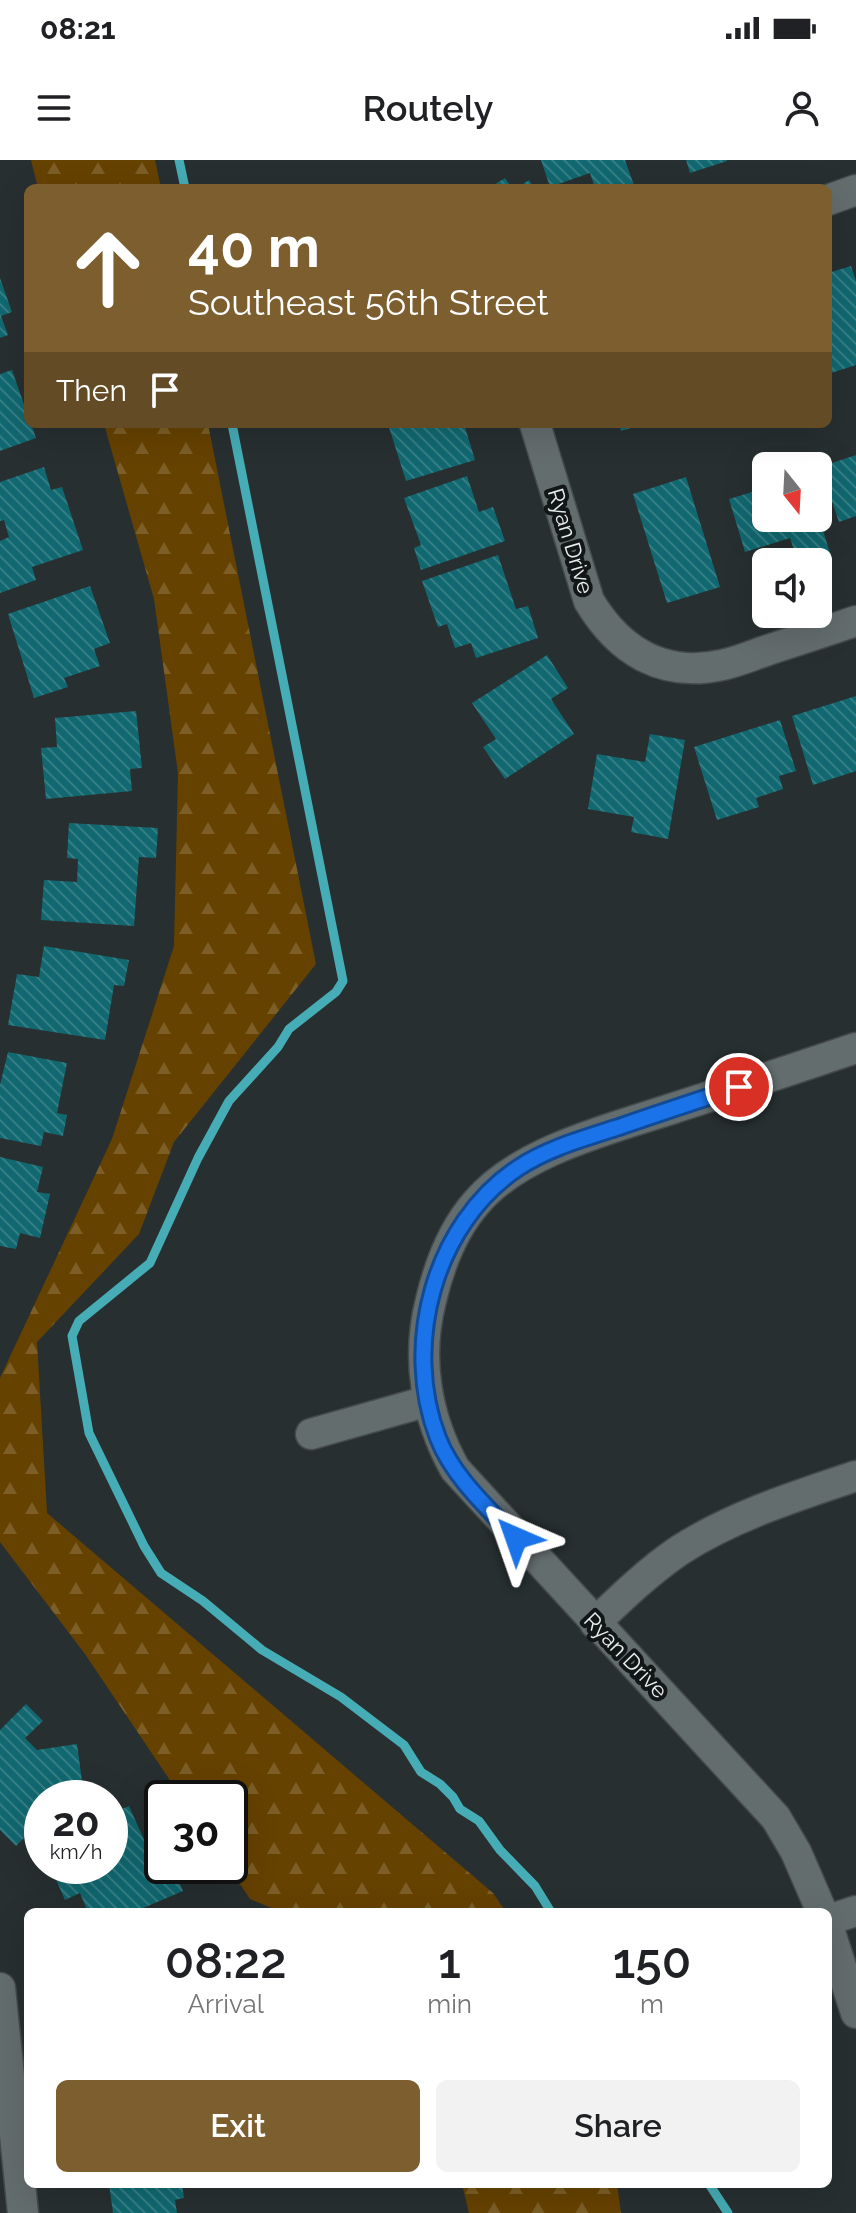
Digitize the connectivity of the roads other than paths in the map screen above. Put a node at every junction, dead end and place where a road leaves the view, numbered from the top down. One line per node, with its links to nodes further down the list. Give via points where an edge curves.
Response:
1 (856, 190): 2 (street)
2 (832, 199)
3 (536, 428): 4 (street, Ryan Drive, via 589,601 626,647 655,662 684,668 721,665)
4 (856, 621)
5 (856, 1048): 6 (street, Ryan Drive, via 564,1145 519,1168 487,1193 439,1267 423,1341)
6 (428, 1401): 7 (street); 9 (street, Ryan Drive, via 438,1438 455,1469)
7 (311, 1434)
8 (856, 1476): 9 (street, via 729,1523 636,1583)
9 (595, 1623): 10 (street, Ryan Drive, via 776,1818)
10 (820, 1908)
11 (856, 1911): 12 (street)
12 (832, 1919)
13 (832, 1938): 15 (street)
14 (0, 1988): 16 (street)
15 (856, 2013)
16 (23, 2213)

